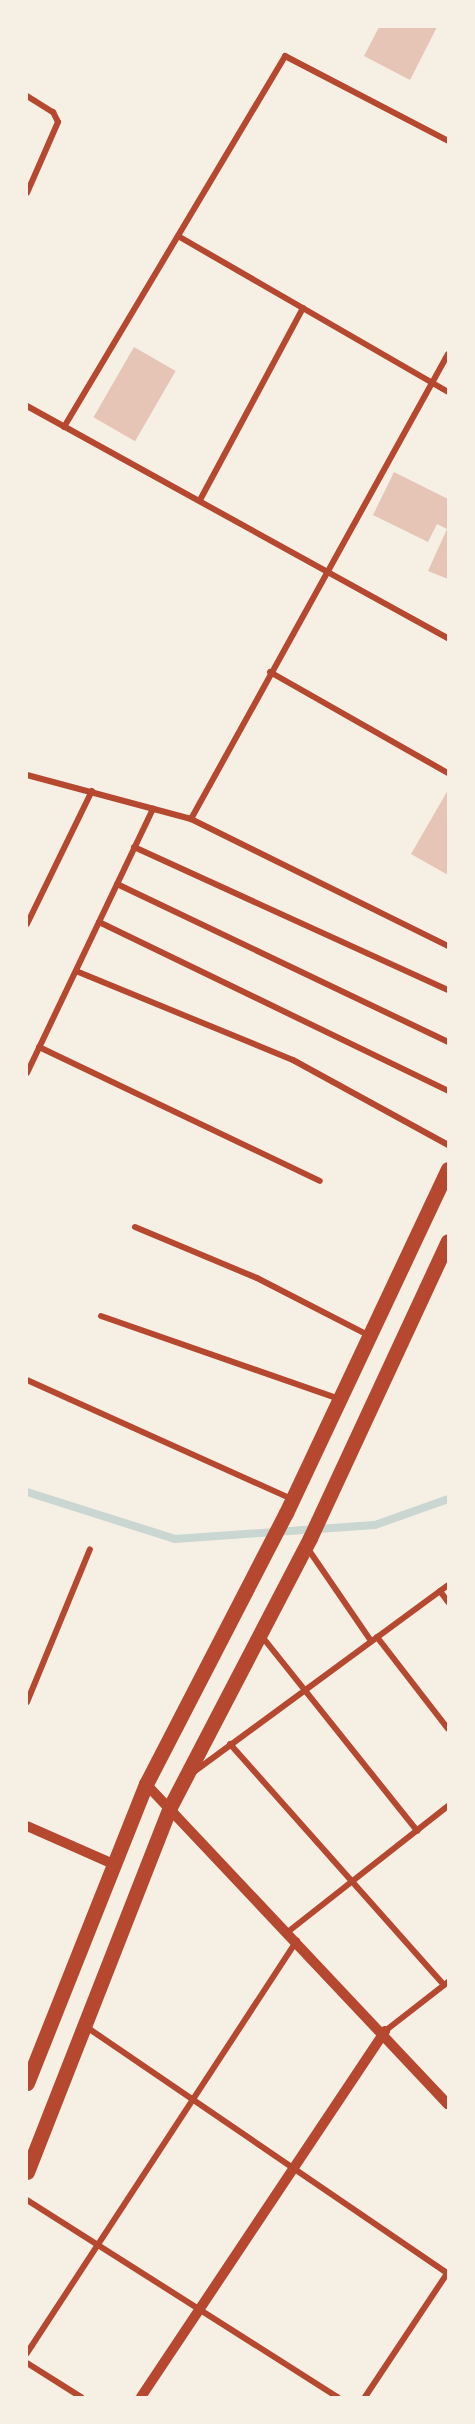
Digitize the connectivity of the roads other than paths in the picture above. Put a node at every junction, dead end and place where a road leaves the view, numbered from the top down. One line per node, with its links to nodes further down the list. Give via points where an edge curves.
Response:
1 (27, 96): 3 (street, via 53,112 58,122)
2 (448, 141): 4 (street, via 285,57)
3 (27, 193)
4 (178, 236): 5 (street); 10 (street)
5 (303, 308): 7 (street); 11 (street)
6 (448, 354): 7 (street)
7 (432, 382): 8 (street); 12 (street)
8 (448, 392)
9 (27, 406): 10 (street)
10 (64, 427): 11 (street)
11 (200, 501): 12 (street)
12 (326, 569): 13 (street); 14 (street)
13 (448, 638)
14 (270, 672): 15 (street); 19 (street)
15 (448, 773)
16 (27, 775): 17 (street)
17 (92, 791): 18 (street); 23 (street)
18 (153, 809): 19 (street); 20 (street)
19 (190, 819): 24 (street)
20 (134, 847): 21 (street); 26 (street)
21 (117, 884): 22 (street); 27 (street)
22 (99, 922): 25 (street); 30 (street)
23 (27, 924)
24 (448, 946)
25 (76, 971): 28 (street); 31 (street, via 287,1057)
26 (448, 990)
27 (448, 1042)
28 (39, 1047): 29 (street); 33 (street)
29 (27, 1072)
30 (448, 1091)
31 (448, 1145)
32 (448, 1169): 37 (main road)
33 (320, 1181)
34 (135, 1227): 37 (street, via 270,1284)
35 (448, 1241): 41 (main road)
36 (101, 1316): 39 (street)
37 (370, 1336): 39 (main road)
38 (27, 1380): 40 (street)
39 (340, 1400): 40 (main road)
40 (290, 1507): 53 (main road)
41 (308, 1542): 46 (main road); 47 (street)
42 (90, 1549): 49 (street)
43 (448, 1585): 44 (street)
44 (440, 1591): 45 (street); 47 (street)
45 (448, 1602)
46 (260, 1634): 48 (street); 52 (main road)
47 (374, 1639): 48 (street); 50 (street)
48 (305, 1690): 51 (street); 57 (street)
49 (27, 1702)
50 (448, 1729)
51 (230, 1744): 52 (street); 59 (street)
52 (186, 1777): 55 (main road)
53 (146, 1784): 55 (street); 58 (main road)
54 (448, 1806): 57 (street)
55 (170, 1807): 60 (street); 63 (main road)
56 (27, 1826): 58 (street)
57 (417, 1831): 59 (street)
58 (111, 1863): 65 (main road)
59 (353, 1881): 60 (street); 62 (street)
60 (289, 1931): 61 (street)
61 (298, 1941): 64 (street); 66 (street)
62 (446, 1983): 64 (street)
63 (84, 2026): 66 (street); 69 (main road)
64 (385, 2031): 67 (street); 68 (street)
65 (27, 2083)
66 (196, 2100): 68 (street); 71 (street)
67 (448, 2104)
68 (295, 2165): 72 (street); 73 (street)
69 (27, 2172)
70 (27, 2200): 71 (street)
71 (98, 2244): 73 (street); 74 (street)
72 (448, 2273): 79 (street)
73 (201, 2307): 77 (street); 78 (street)
74 (27, 2353)
75 (27, 2363): 76 (street)
76 (81, 2397)
77 (141, 2397)
78 (338, 2397)
79 (364, 2397)

